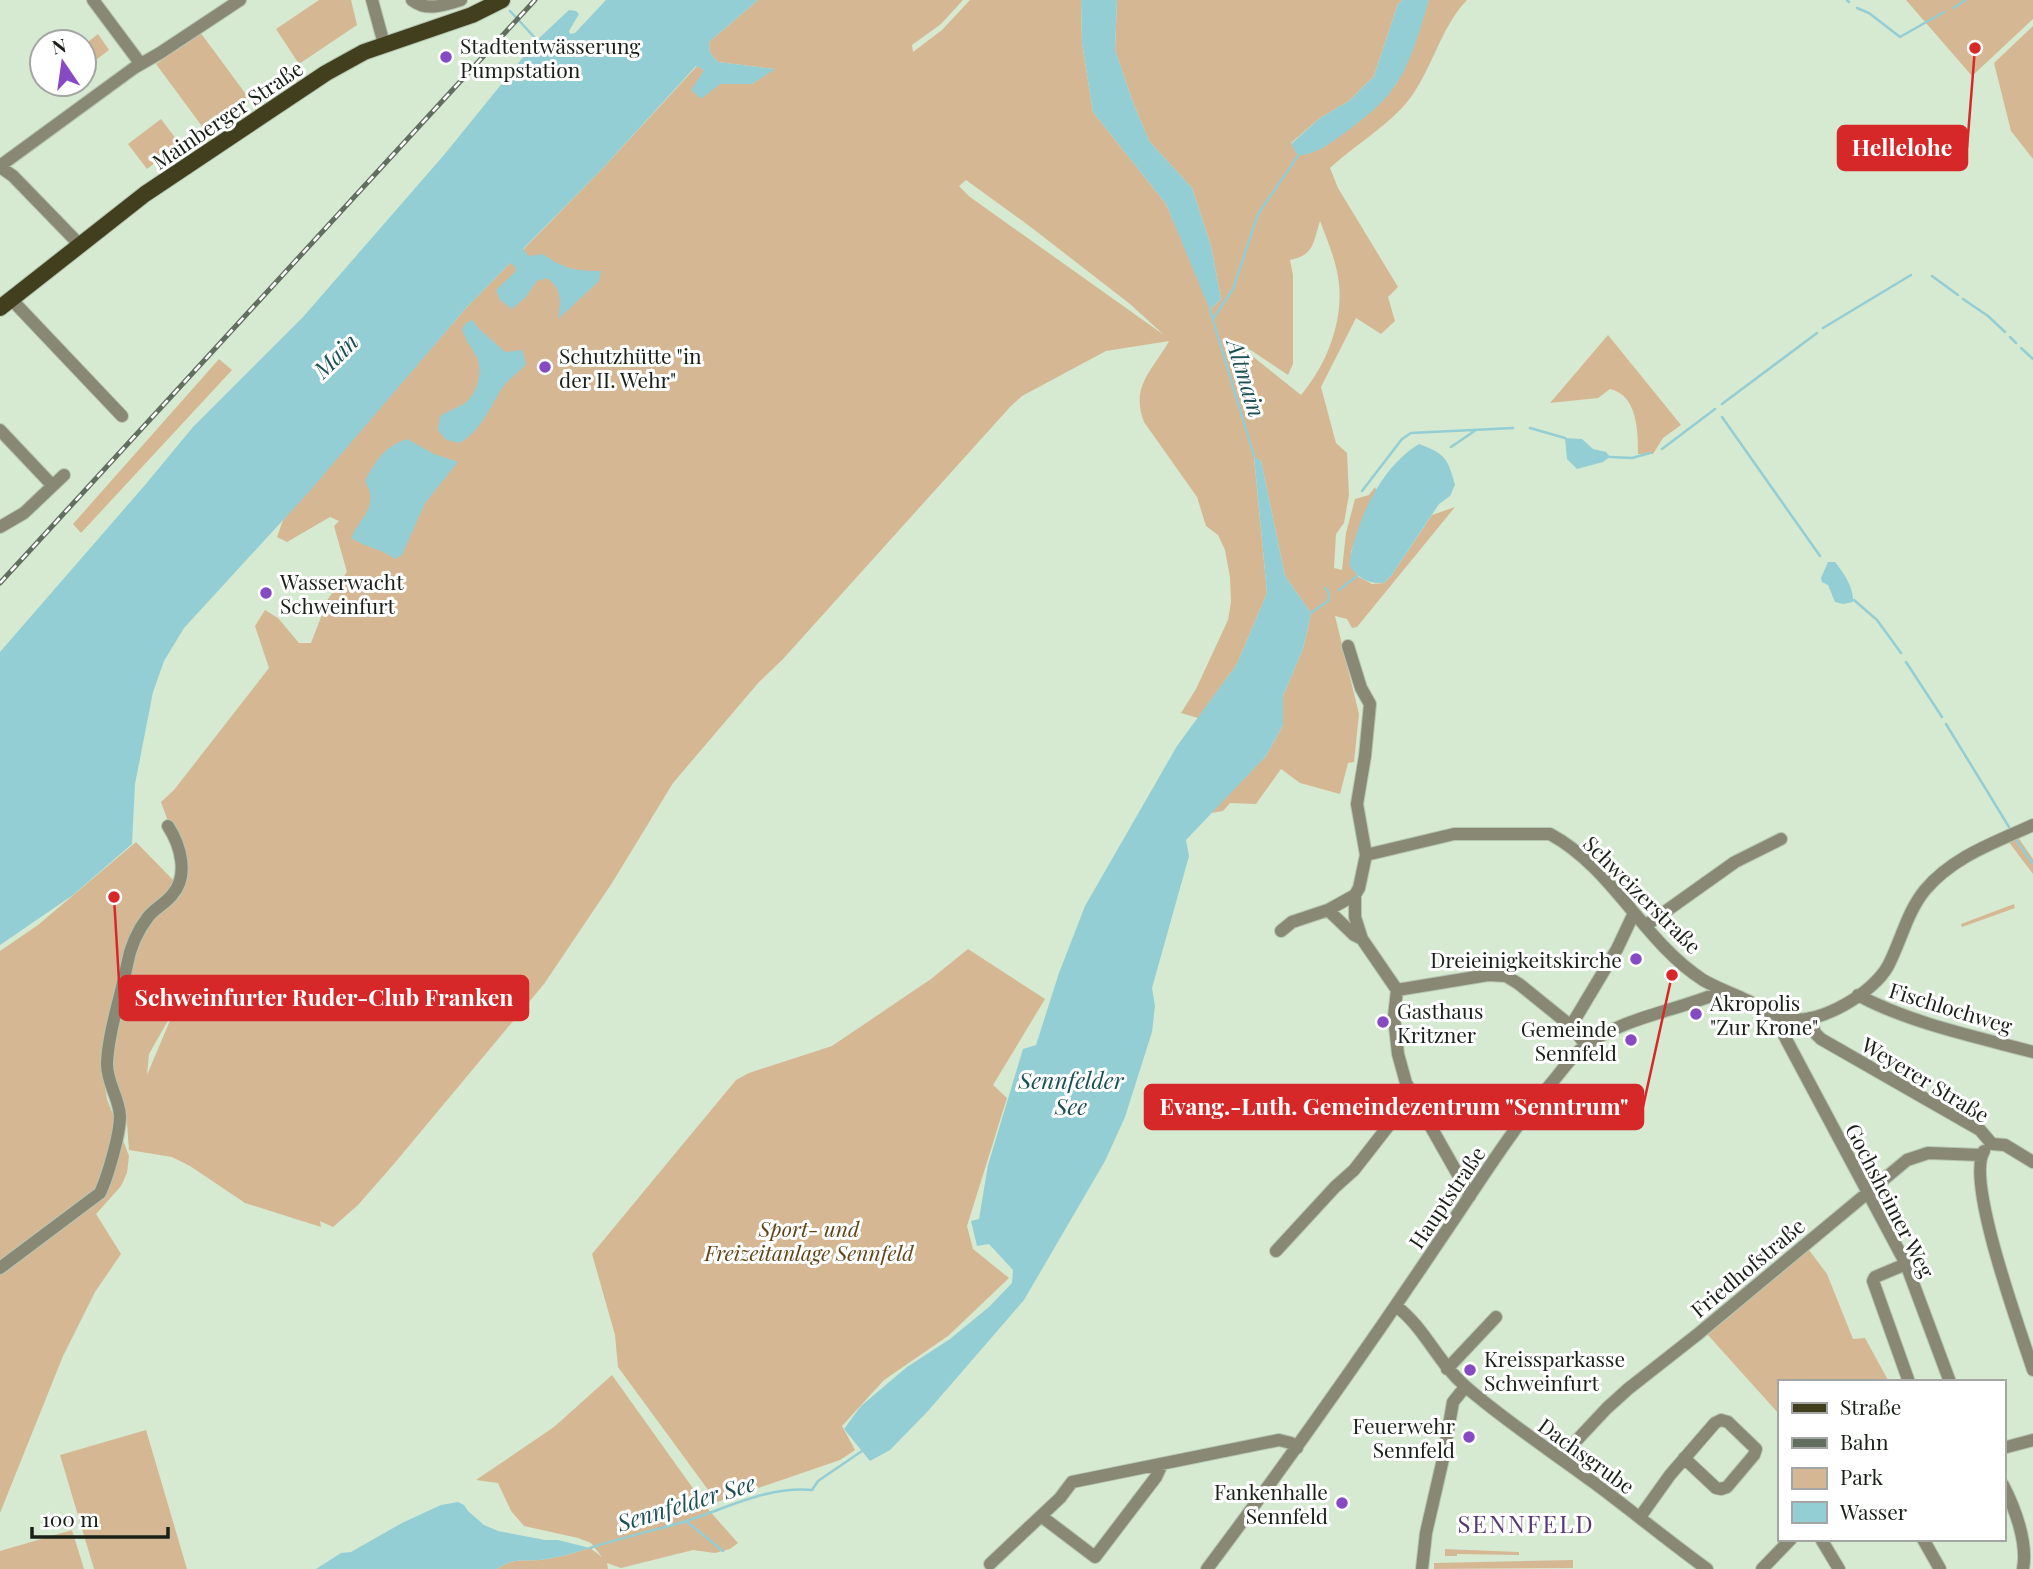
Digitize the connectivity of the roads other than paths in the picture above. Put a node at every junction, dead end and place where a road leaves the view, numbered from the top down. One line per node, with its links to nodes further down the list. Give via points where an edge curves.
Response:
1 (240, 0): 8 (street)
2 (372, 0): 7 (street)
3 (412, 0): 4 (street, via 434,7)
4 (461, 0)
5 (502, 0): 7 (main road, Mainberger Straße, via 472,15)
6 (95, 1): 8 (street)
7 (384, 44): 10 (main road, Mainberger Straße, via 339,66 247,124)
8 (140, 63): 9 (street)
9 (0, 167): 10 (street)
10 (79, 244): 11 (main road, Mainberger Straße)
11 (6, 303): 12 (street)
12 (121, 416)
13 (0, 430): 15 (street)
14 (64, 475): 15 (street)
15 (52, 485): 16 (street, via 24,513)
16 (0, 527)
17 (1348, 646): 21 (street, via 1370,704 1357,804)
18 (2033, 825): 30 (street, via 1967,855 1940,875 1916,902 1886,968)
19 (168, 826): 44 (street, via 183,870 173,894 141,926 127,961 107,1062 120,1116 106,1179 100,1193)
20 (1781, 839): 25 (street, via 1735,862)
21 (1366, 855): 22 (street); 24 (street, Schweizerstraße, via 1454,834 1550,834 1590,864)
22 (1355, 895): 23 (street); 27 (street, via 1355,917)
23 (1328, 910): 26 (street, via 1301,918); 27 (street)
24 (1634, 913): 25 (street, Schweizerstraße); 33 (street)
25 (1645, 926): 29 (street, Schweizerstraße, via 1663,948)
26 (1281, 931)
27 (1363, 939): 28 (street)
28 (1397, 990): 33 (street, via 1498,974 1519,984); 36 (street, via 1398,1054)
29 (1723, 991): 31 (street); 34 (street, Hauptstraße, via 1630,1021)
30 (1858, 995): 32 (street); 35 (street, Fischlochweg, via 1946,1029)
31 (1781, 1017): 32 (street); 40 (street, Gochsheimer Weg, via 1787,1041)
32 (1810, 1018): 37 (street, Weyerer Straße, via 1821,1039 1980,1130)
33 (1572, 1026): 34 (street)
34 (1586, 1045): 41 (street, Hauptstraße, via 1539,1098)
35 (2033, 1052)
36 (1416, 1103): 41 (street); 42 (street, via 1393,1120 1354,1170)
37 (1992, 1144): 38 (street); 39 (street, Weyerer Straße, via 2005,1145)
38 (1981, 1155): 40 (street, Friedhofstraße, via 1918,1155); 48 (street, via 1988,1230)
39 (2033, 1162)
40 (1867, 1192): 43 (street, Gochsheimer Weg); 55 (street, Friedhofstraße, via 1628,1389)
41 (1470, 1196): 45 (street, Hauptstraße)
42 (1276, 1251)
43 (1906, 1264): 49 (street, via 1873,1281); 50 (street, Gochsheimer Weg)
44 (0, 1268)
45 (1396, 1306): 47 (street, Dachsgrube); 54 (street, Hauptstraße)
46 (1496, 1317): 47 (street)
47 (1447, 1369): 51 (street, Dachsgrube)
48 (2033, 1370)
49 (1908, 1380)
50 (1949, 1380)
51 (1465, 1387): 55 (street, Dachsgrube); 66 (street, via 1453,1402)
52 (2033, 1440): 53 (street)
53 (2005, 1447)
54 (1297, 1448): 57 (street, via 1279,1440); 65 (street, Hauptstraße)
55 (1560, 1458): 60 (street, Dachsgrube)
56 (1684, 1458): 56 (street, via 1721,1489 1756,1449 1721,1420); 60 (street)
57 (1162, 1464): 59 (street, via 1072,1482); 59 (street, via 1095,1557)
58 (2005, 1490): 71 (street, via 2018,1522)
59 (1041, 1516): 64 (street)
60 (1640, 1517): 67 (street, Dachsgrube)
61 (1789, 1541): 68 (street)
62 (1822, 1541): 69 (street)
63 (1924, 1541): 70 (street)
64 (990, 1564)
65 (1207, 1569)
66 (1422, 1569)
67 (1705, 1569)
68 (1762, 1569)
69 (1839, 1569)
70 (1940, 1569)
71 (2023, 1569)

